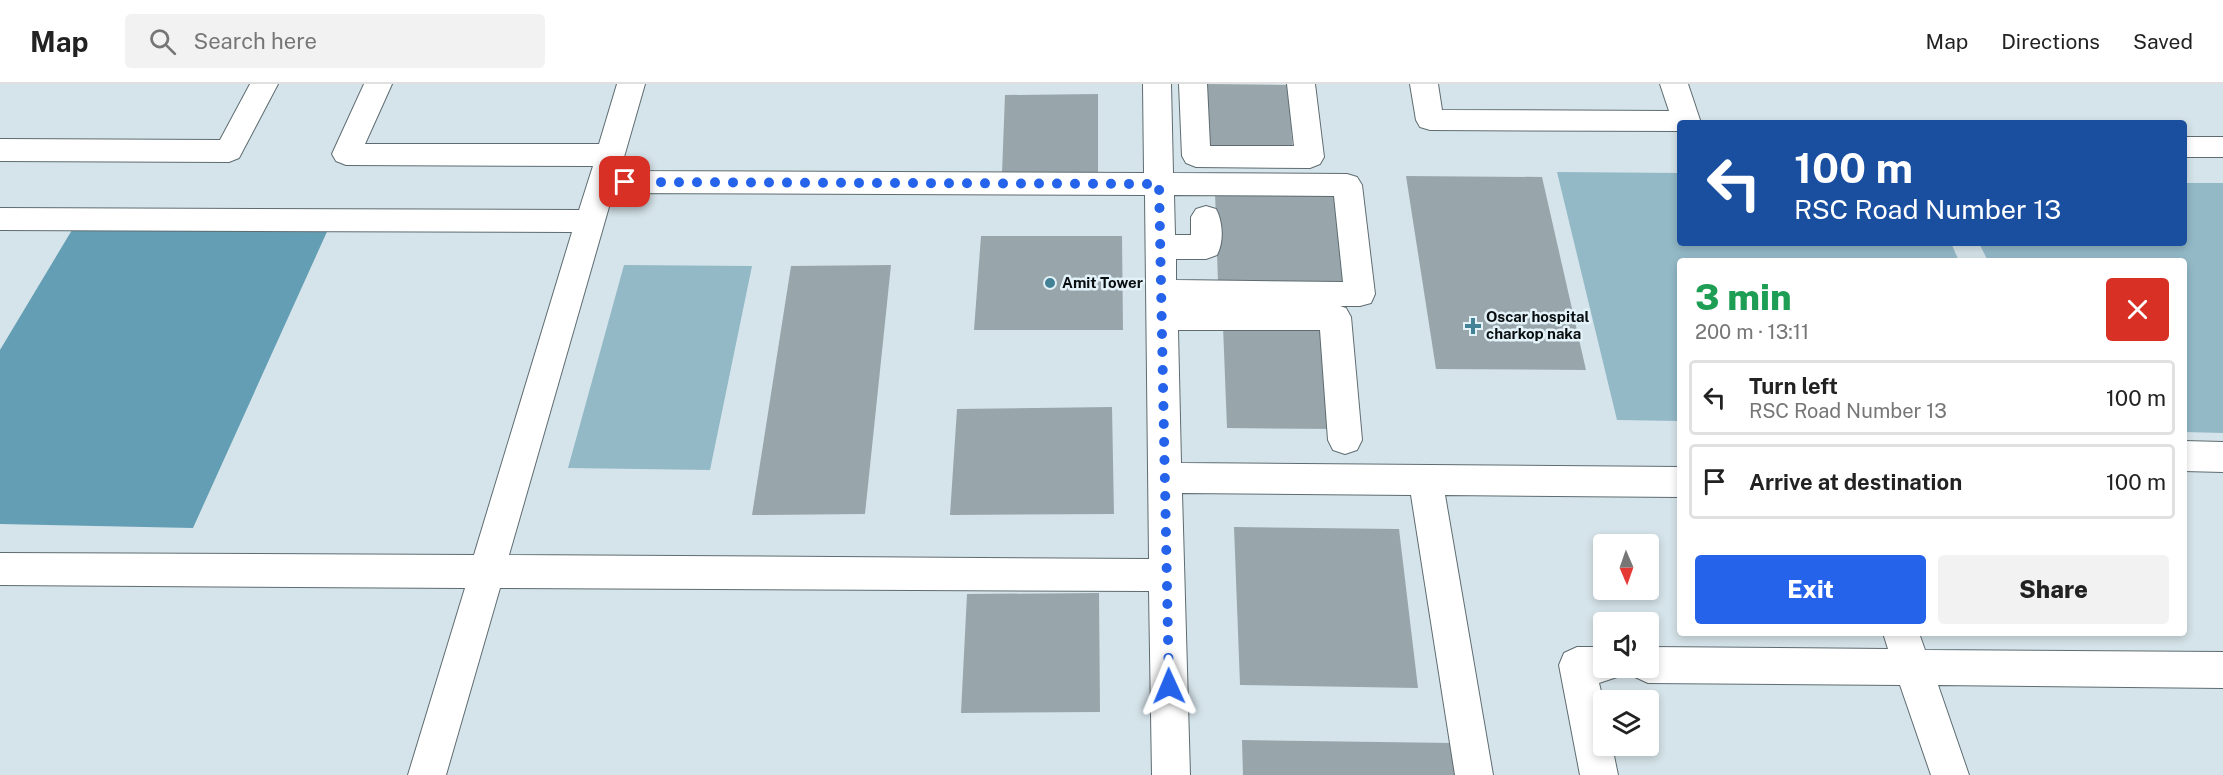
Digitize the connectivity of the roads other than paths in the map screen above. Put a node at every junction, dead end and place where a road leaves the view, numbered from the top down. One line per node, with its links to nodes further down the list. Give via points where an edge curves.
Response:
1 (264, 84): 13 (street, via 229,152)
2 (378, 84): 14 (street, via 346,154)
3 (631, 84): 14 (street)
4 (1157, 84): 15 (street)
5 (1193, 84): 6 (street, via 1196,156 1310,157)
6 (1301, 84)
7 (1424, 84): 10 (street, via 1430,120)
8 (1674, 84): 9 (street)
9 (1686, 120)
10 (1677, 122)
11 (2187, 147): 12 (street)
12 (2223, 147)
13 (0, 150)
14 (606, 169): 15 (street); 18 (street)
15 (1159, 184): 19 (street); 20 (street, via 1347,185 1360,294)
16 (1206, 217): 19 (street, via 1206,247)
17 (0, 219): 18 (street)
18 (590, 221): 28 (street)
19 (1160, 247): 20 (street)
20 (1162, 305): 21 (street, via 1335,317); 24 (street)
21 (1345, 440)
22 (2187, 456): 23 (street)
23 (2223, 457)
24 (1165, 478): 25 (street); 29 (street)
25 (1425, 479): 26 (street); 37 (street)
26 (1677, 482)
27 (0, 569): 28 (street)
28 (487, 572): 29 (street); 35 (street)
29 (1167, 575): 36 (street)
30 (1902, 636): 33 (street)
31 (1593, 665): 38 (street, via 1577,665)
32 (1659, 665): 33 (street)
33 (1912, 667): 34 (street); 39 (street)
34 (2223, 670)
35 (427, 775)
36 (1171, 775)
37 (1474, 775)
38 (1599, 775)
39 (1950, 775)

